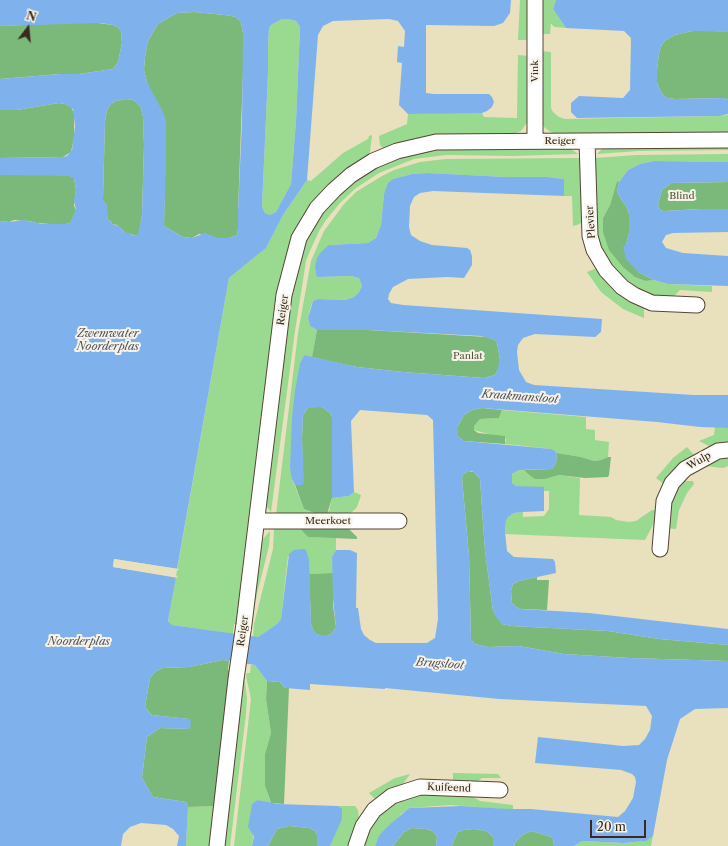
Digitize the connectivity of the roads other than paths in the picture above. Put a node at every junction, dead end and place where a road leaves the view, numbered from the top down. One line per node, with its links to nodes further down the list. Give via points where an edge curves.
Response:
1 (536, 0): 3 (street, Vink)
2 (728, 140): 4 (street, Reiger)
3 (535, 141): 4 (street, Reiger); 7 (street, Reiger, via 436,142 396,151 351,175 317,208 299,238 284,295)
4 (587, 141): 5 (street, Plevier, via 590,236 594,250 606,270 634,296 652,303)
5 (697, 305)
6 (728, 450): 9 (street, Wulp, via 718,451 685,469 672,483 664,501)
7 (257, 521): 8 (street, Meerkoet); 11 (street, Reiger, via 236,678)
8 (399, 521)
9 (660, 550)
10 (500, 790): 12 (street, Kuifeend, via 420,787 392,796 374,810 363,826)
11 (218, 846)
12 (356, 846)

